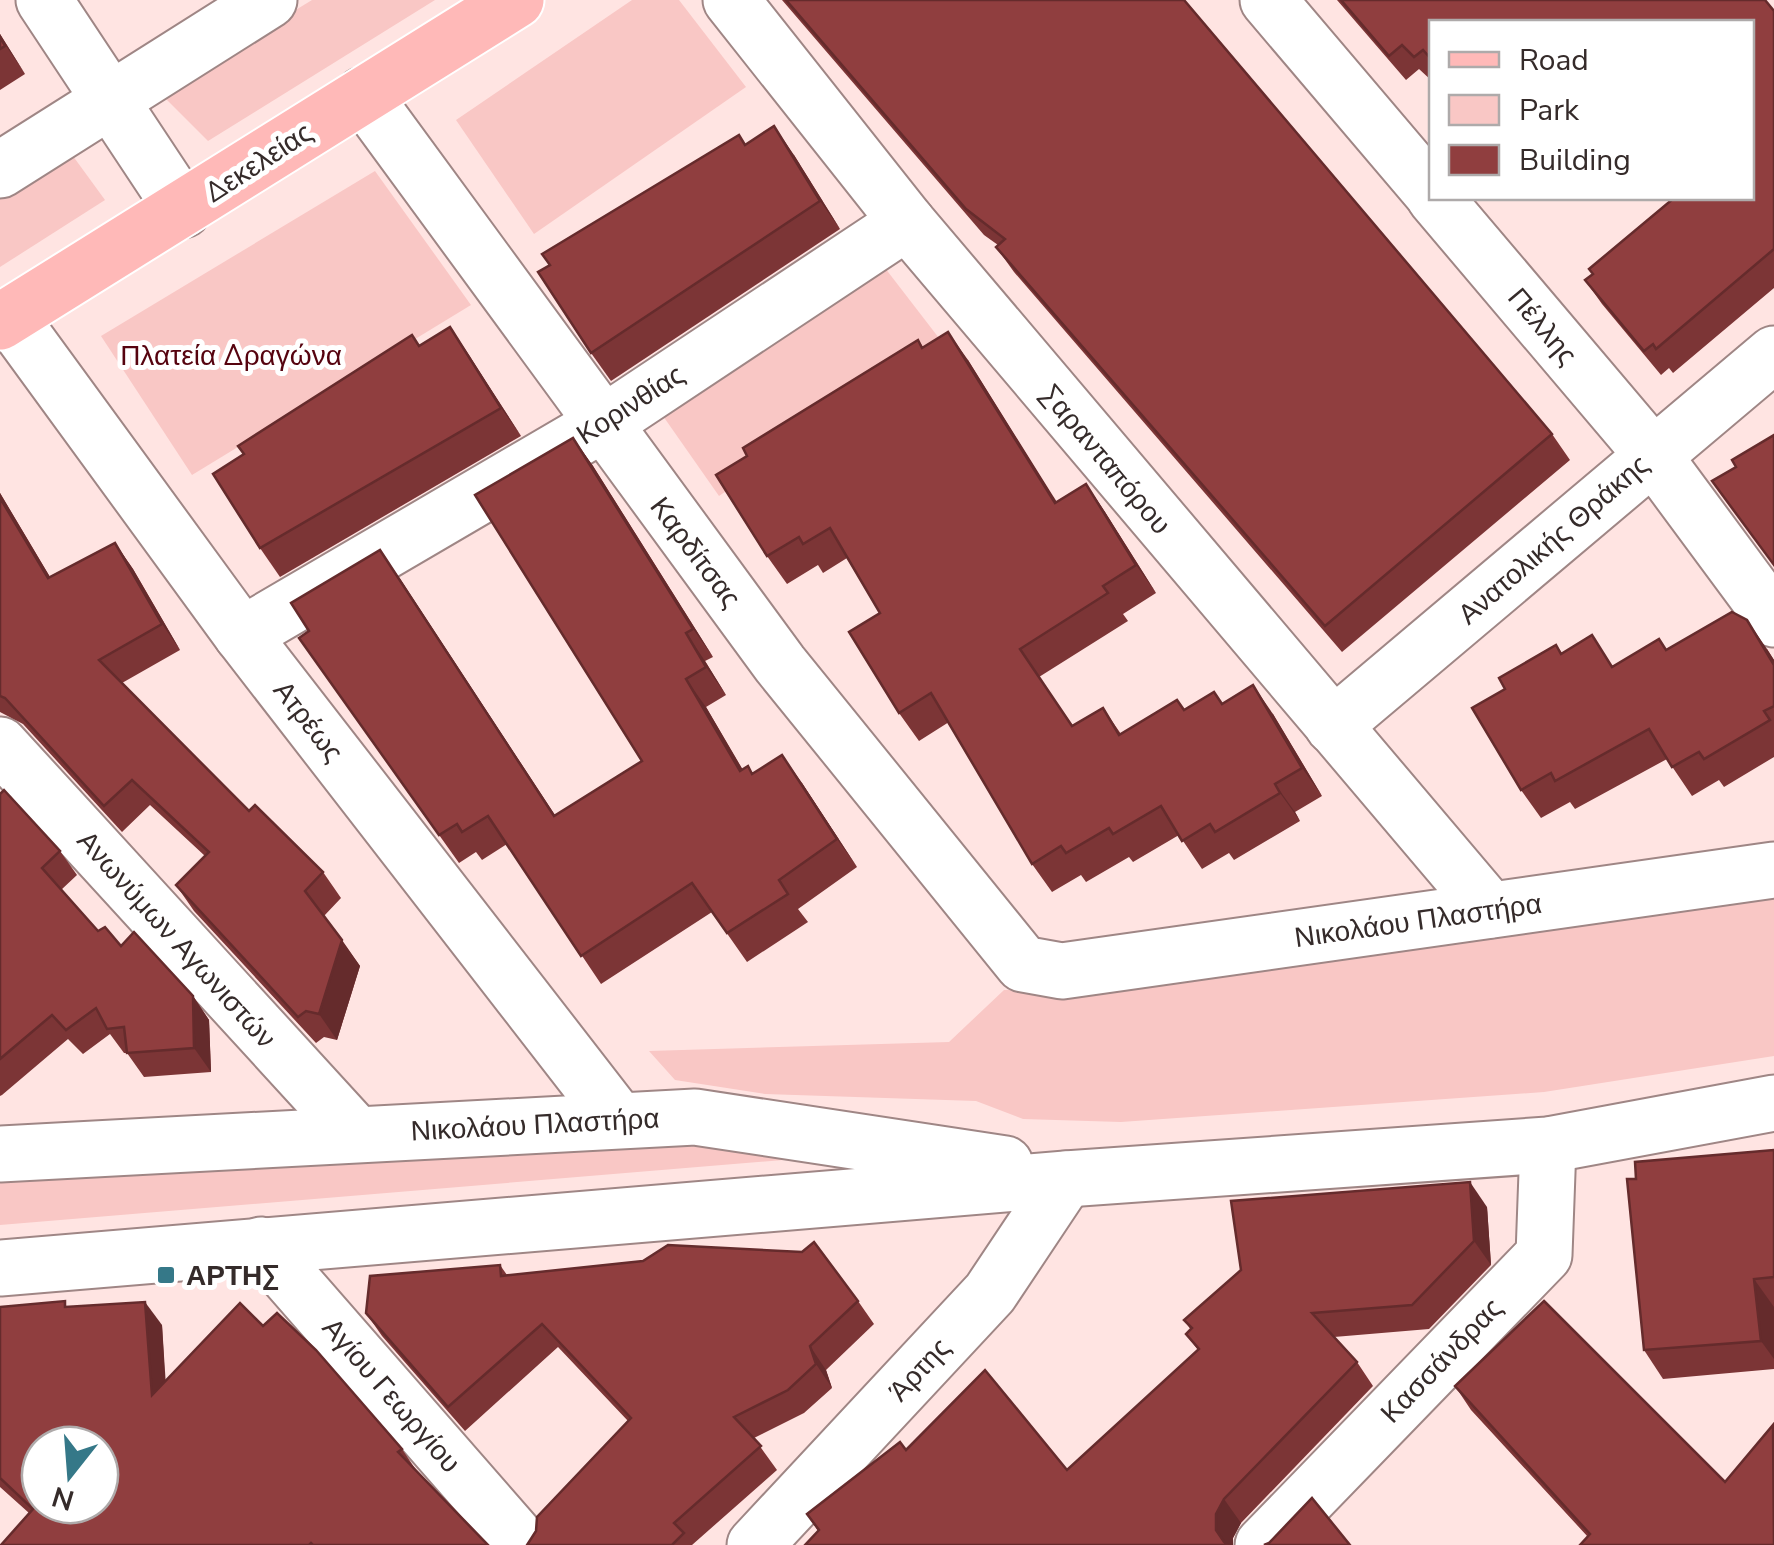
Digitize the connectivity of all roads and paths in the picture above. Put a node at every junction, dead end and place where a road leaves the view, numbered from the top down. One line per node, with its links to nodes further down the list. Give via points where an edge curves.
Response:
1 (44, 0): 7 (street)
2 (269, 0): 7 (street)
3 (516, 0): 6 (main road, Δεκελείας)
4 (731, 0): 12 (street, Σαρανταπόρου)
5 (1268, 0): 9 (street, Πέλλης)
6 (363, 95): 11 (main road, Δεκελείας); 15 (street, Καρδίτσας)
7 (112, 98): 8 (street); 11 (street)
8 (0, 170)
9 (1429, 191)
10 (1436, 200): 16 (street, Πέλλης)
11 (184, 210): 13 (main road, Δεκελείας)
12 (907, 222): 15 (street, Κορινθίας); 19 (street, Σαρανταπόρου)
13 (4, 319): 18 (street, Ατρέως)
14 (1774, 354): 16 (street, Ανατολικής Θράκης)
15 (601, 425): 18 (street, Κορινθίας); 23 (street, Καρδίτσας, via 780,664 1023,964)
16 (1652, 454): 17 (street, Πέλλης); 19 (street, Ανατολικής Θράκης)
17 (1774, 620)
18 (242, 634): 25 (street, Ατρέως)
19 (1333, 726): 22 (street, Σαρανταπόρου)
20 (0, 745): 26 (street, Ανωνύμων Αγωνιστών)
21 (1774, 870): 22 (street, Νικολάου Πλαστήρα)
22 (1490, 910): 23 (street, Νικολάου Πλαστήρα)
23 (1062, 970)
24 (1774, 1103): 27 (street, Νικολάου Πλαστήρα)
25 (618, 1120): 26 (street, Νικολάου Πλαστήρα); 29 (street, Νικολάου Πλαστήρα, via 695,1118 975,1157)
26 (354, 1132): 28 (street, Νικολάου Πλαστήρα)
27 (1548, 1145): 29 (street, Νικολάου Πλαστήρα); 34 (street, Κασσάνδρας, via 1544,1254)
28 (0, 1154)
29 (1066, 1178): 30 (street, Νικολάου Πλαστήρα); 33 (street, Άρτης, via 990,1293)
30 (261, 1245): 31 (street, Νικολάου Πλαστήρα); 32 (street, Αγίου Γεωργίου)
31 (0, 1268)
32 (523, 1545)
33 (755, 1545)
34 (1263, 1545)

